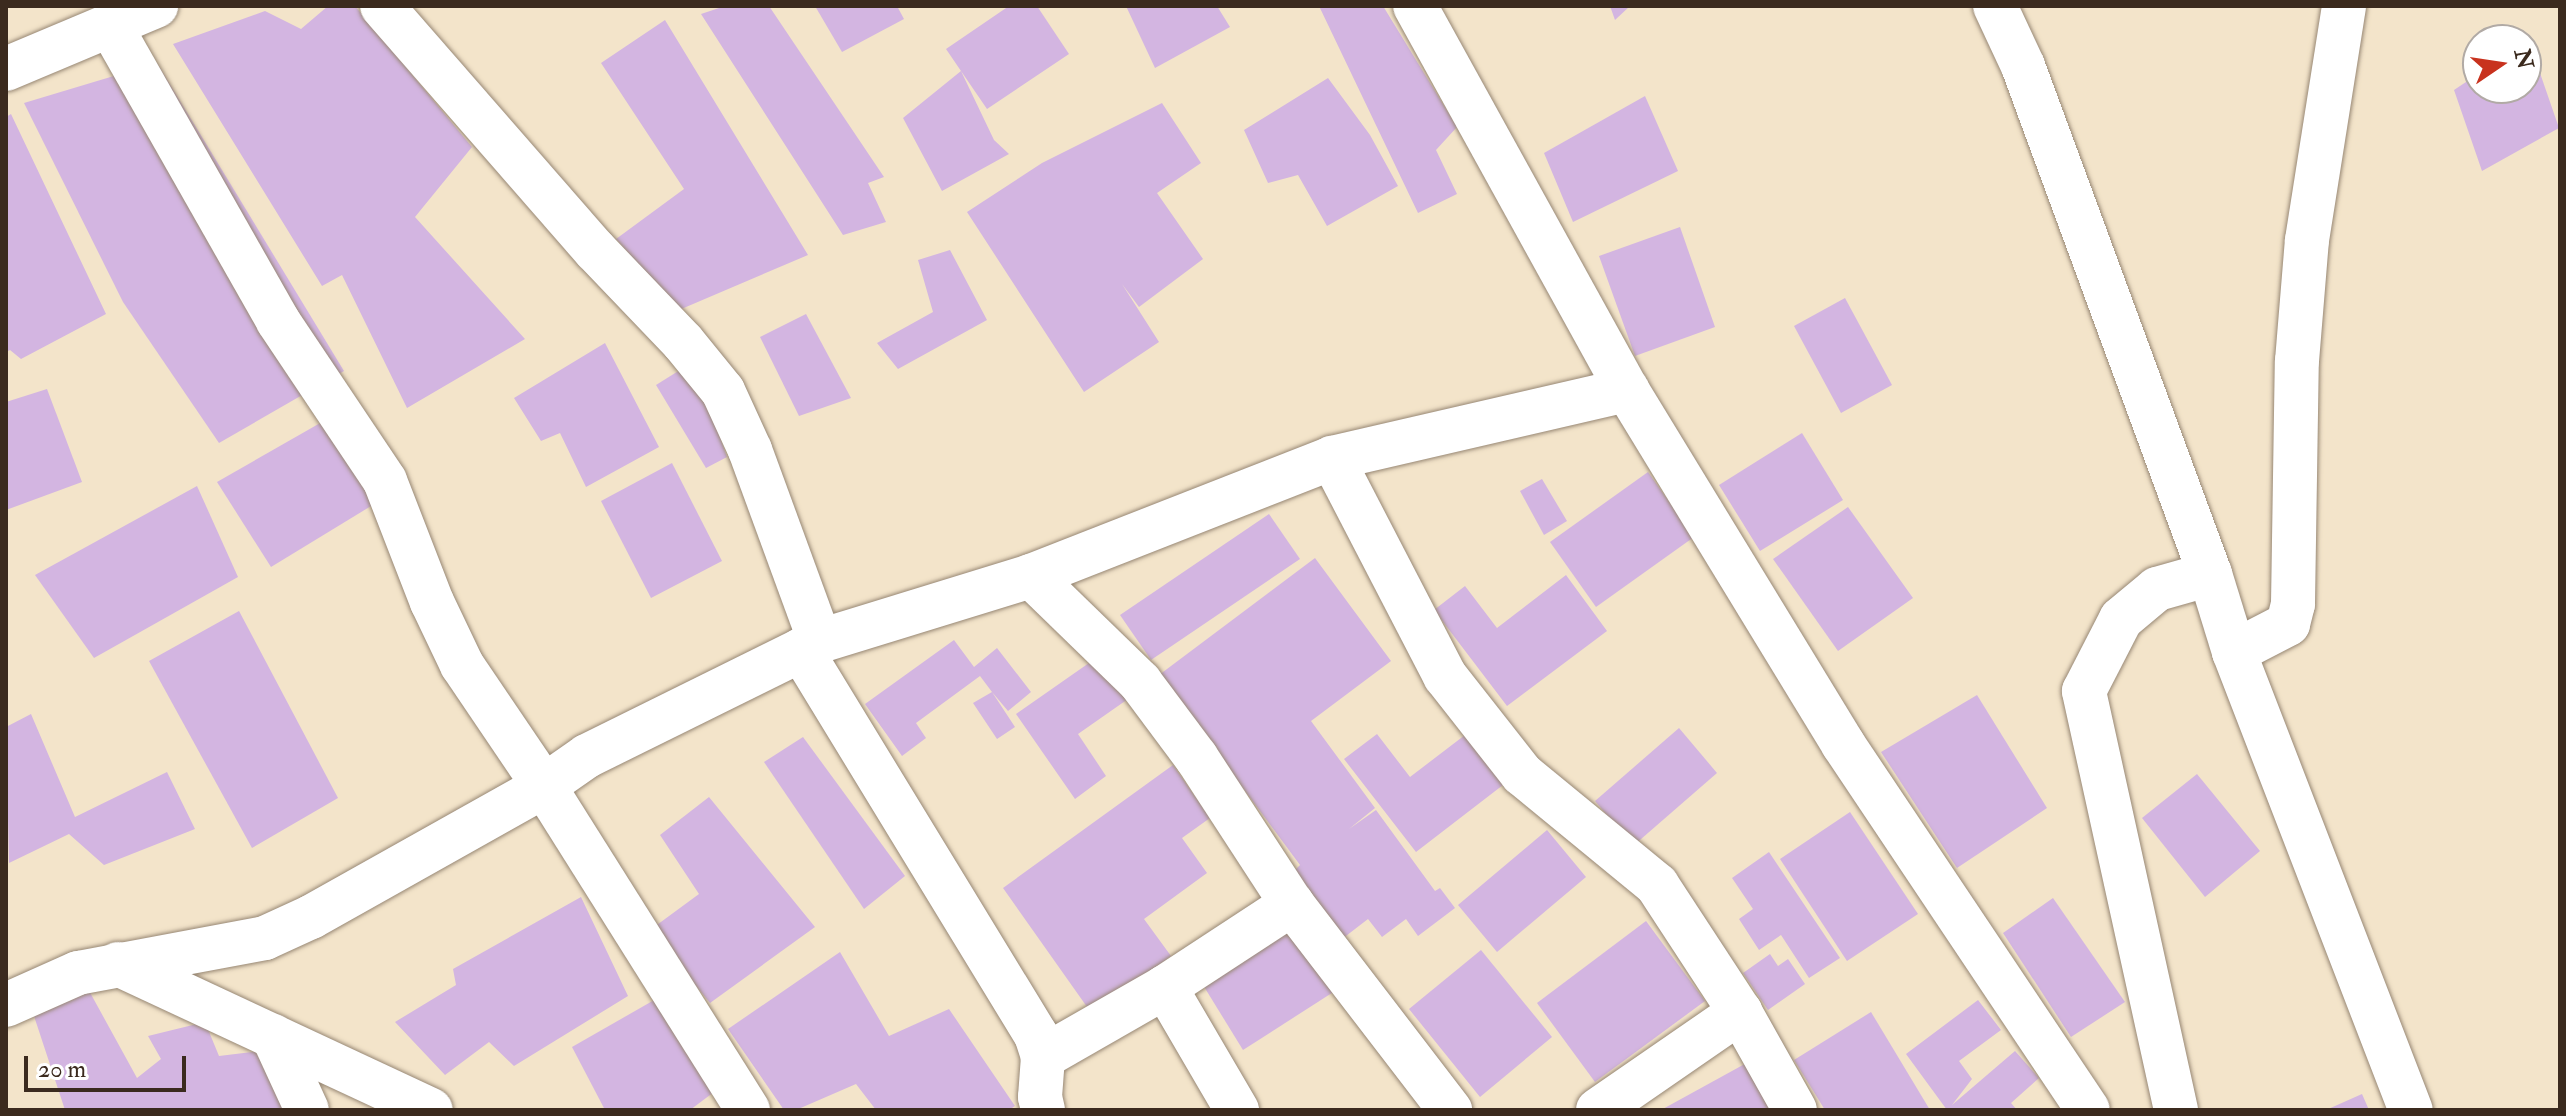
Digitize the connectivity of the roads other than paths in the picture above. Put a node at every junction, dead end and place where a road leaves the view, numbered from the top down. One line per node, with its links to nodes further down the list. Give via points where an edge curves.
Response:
1 (156, 6): 6 (street)
2 (382, 6): 12 (street, via 723,391 750,450)
3 (1415, 6): 8 (street)
4 (1995, 6): 10 (street, via 2023,66)
5 (2344, 6): 13 (street, via 2307,240 2297,361 2293,604 2288,624)
6 (110, 25): 7 (street); 14 (street, via 278,321 385,481 462,665)
7 (6, 69)
8 (1627, 390): 9 (street); 30 (street, via 1843,744)
9 (1332, 458): 11 (street); 19 (street, via 1445,676 1522,774 1657,885)
10 (2210, 574): 13 (street); 31 (street, via 2157,589 2121,619 2084,691)
11 (1031, 576): 12 (street); 15 (street, via 1140,682)
12 (810, 646): 14 (street, via 587,756); 21 (street, via 1036,1035)
13 (2234, 652): 32 (street)
14 (544, 786): 16 (street, via 265,938); 24 (street)
15 (1292, 904): 17 (street); 27 (street)
16 (118, 964): 18 (street, via 78,973); 20 (street)
17 (1165, 987): 21 (street); 26 (street)
18 (6, 1005)
19 (1740, 1012): 28 (street); 29 (street)
20 (273, 1036): 22 (street); 23 (street)
21 (1043, 1057): 25 (street)
22 (307, 1110)
23 (431, 1110)
24 (748, 1110)
25 (1043, 1110)
26 (1237, 1110)
27 (1450, 1110)
28 (1598, 1110)
29 (1795, 1110)
30 (2088, 1110)
31 (2176, 1110)
32 (2411, 1110)

